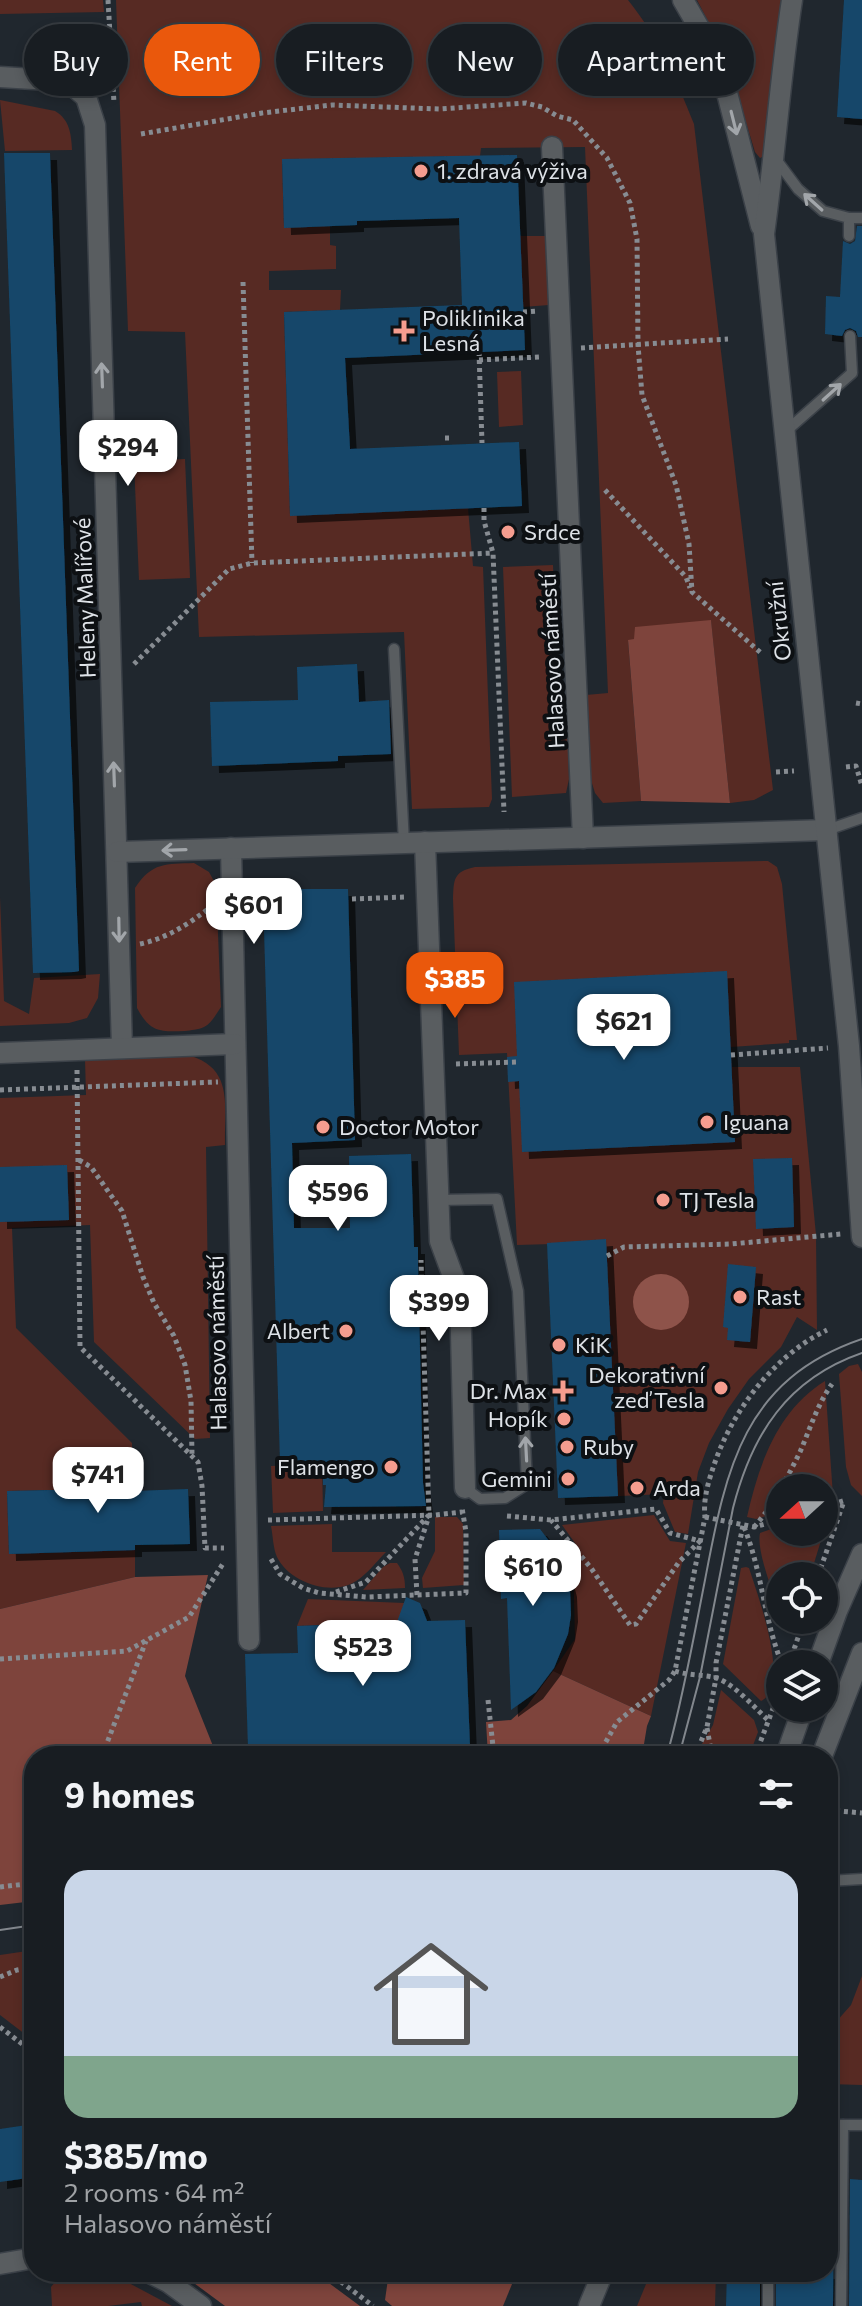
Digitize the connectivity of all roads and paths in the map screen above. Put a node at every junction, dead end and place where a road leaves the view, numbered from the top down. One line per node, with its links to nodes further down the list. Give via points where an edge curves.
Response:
1 (108, 0): 5 (path)
2 (683, 0): 11 (street, one-way to 11, via 725,85)
3 (792, 0): 8 (street, Okružní)
4 (0, 77): 43 (street, Heleny Malířové, one-way to 4, via 95,125 86,97 67,81)
5 (114, 109)
6 (141, 134): 16 (path, via 332,105 439,109 526,103 573,120 607,158 630,203 637,239)
7 (552, 147): 39 (street, Halasovo náměstí)
8 (774, 157): 9 (lane, one-way to 8, via 823,211); 11 (street, Okružní)
9 (849, 218): 10 (lane); 12 (lane)
10 (862, 218)
11 (764, 234): 22 (street, Okružní)
12 (849, 236)
13 (243, 282): 27 (path)
14 (850, 336): 21 (lane)
15 (728, 339): 16 (path)
16 (638, 345): 17 (path); 28 (path, via 642,395 676,485 689,544)
17 (582, 348)
18 (479, 352): 20 (path)
19 (541, 357): 20 (path)
20 (479, 360): 23 (path)
21 (857, 374): 22 (lane, one-way to 21)
22 (783, 433): 38 (street, Okružní)
23 (482, 443)
24 (605, 490): 28 (path, via 686,577)
25 (484, 508): 26 (path)
26 (493, 553): 27 (path); 36 (path)
27 (252, 563): 31 (path, via 229,569)
28 (692, 592): 30 (path)
29 (394, 649): 41 (lane)
30 (761, 653)
31 (133, 665)
32 (846, 767): 35 (path, via 856,766)
33 (794, 771): 34 (path)
34 (776, 772)
35 (862, 786)
36 (504, 812)
37 (862, 818): 38 (lane)
38 (827, 830): 39 (street); 63 (street, Okružní)
39 (583, 838): 40 (street)
40 (425, 842): 41 (street); 61 (street)
41 (404, 843): 42 (street)
42 (231, 848): 43 (street, one-way to 43); 45 (street, Halasovo náměstí)
43 (117, 852): 49 (street, Heleny Malířové, one-way to 49)
44 (405, 884): 46 (path)
45 (231, 891): 49 (path, via 182,928 152,942); 50 (street, Halasovo náměstí)
46 (406, 897): 47 (path); 48 (path)
47 (352, 899)
48 (406, 912)
49 (119, 948): 51 (street, Heleny Malířové)
50 (235, 1044): 51 (street); 57 (street, Halasovo náměstí)
51 (122, 1048): 53 (street)
52 (803, 1050): 54 (path)
53 (0, 1053)
54 (731, 1055)
55 (518, 1062): 56 (path)
56 (452, 1064)
57 (235, 1081): 58 (path); 80 (street, Halasovo náměstí)
58 (77, 1087): 59 (path); 60 (path)
59 (0, 1090)
60 (78, 1160): 68 (path, via 91,1167 122,1211 143,1277 174,1336 191,1401); 68 (path, via 80,1347)
61 (439, 1200): 69 (street, via 440,1241 460,1295); 69 (lane, one-way to 61, via 480,1499 505,1498 527,1484 518,1291 497,1199)
62 (822, 1235): 64 (path, via 624,1247)
63 (862, 1237)
64 (607, 1256)
65 (421, 1258): 71 (path)
66 (827, 1330): 72 (path, via 775,1369 737,1414 709,1478)
67 (832, 1384): 78 (path, via 799,1454)
68 (192, 1457): 81 (path, via 198,1462 202,1486 205,1548)
69 (465, 1488): 84 (path, via 461,1512 466,1593)
70 (838, 1503): 73 (path, via 844,1501)
71 (429, 1515): 80 (path, via 266,1520); 83 (path, via 366,1582); 84 (path, via 415,1559)
72 (705, 1517): 77 (path); 79 (path)
73 (838, 1518)
74 (534, 1520): 75 (path)
75 (551, 1520): 79 (path, via 656,1509 670,1533); 79 (path, via 630,1625)
76 (766, 1524): 78 (path)
77 (743, 1525): 78 (path); 87 (path); 92 (path)
78 (754, 1527)
79 (700, 1541): 91 (path)
80 (256, 1545): 81 (path); 83 (path, via 280,1574 303,1588); 86 (street, Halasovo náměstí)
81 (224, 1548): 85 (path, via 224,1563 189,1617)
82 (862, 1554): 88 (street)
83 (331, 1594): 84 (path)
84 (417, 1595)
85 (147, 1640): 90 (path, via 127,1651); 98 (path)
86 (249, 1640)
87 (776, 1650)
88 (823, 1650)
89 (862, 1653): 105 (street)
90 (0, 1659)
91 (675, 1671): 92 (path); 100 (path, via 617,1722)
92 (716, 1678): 94 (path); 97 (path)
93 (488, 1700): 99 (path)
94 (766, 1718)
95 (769, 1722): 103 (path)
96 (798, 1722): 104 (street)
97 (707, 1727): 101 (path); 102 (path)
98 (106, 1746)
99 (493, 1746)
100 (604, 1746)
101 (699, 1746)
102 (710, 1746)
103 (759, 1746)
104 (790, 1746)
105 (826, 1746)
106 (838, 1811): 107 (path)
107 (862, 1813)
108 (862, 1879): 109 (lane)
109 (838, 1880)
110 (24, 1884): 111 (path)
111 (0, 1887)
112 (24, 1969): 113 (path)
113 (0, 1977)
114 (0, 2027): 115 (path)
115 (24, 2045)
116 (838, 2125): 117 (lane)
117 (843, 2125): 118 (lane); 129 (lane)
118 (862, 2125)
119 (24, 2260): 120 (street)
120 (0, 2264)
121 (168, 2282): 125 (street)
122 (341, 2282): 126 (path)
123 (599, 2282): 127 (street)
124 (768, 2282): 128 (lane)
125 (201, 2306)
126 (373, 2306)
127 (589, 2306)
128 (768, 2306)
129 (841, 2306)

